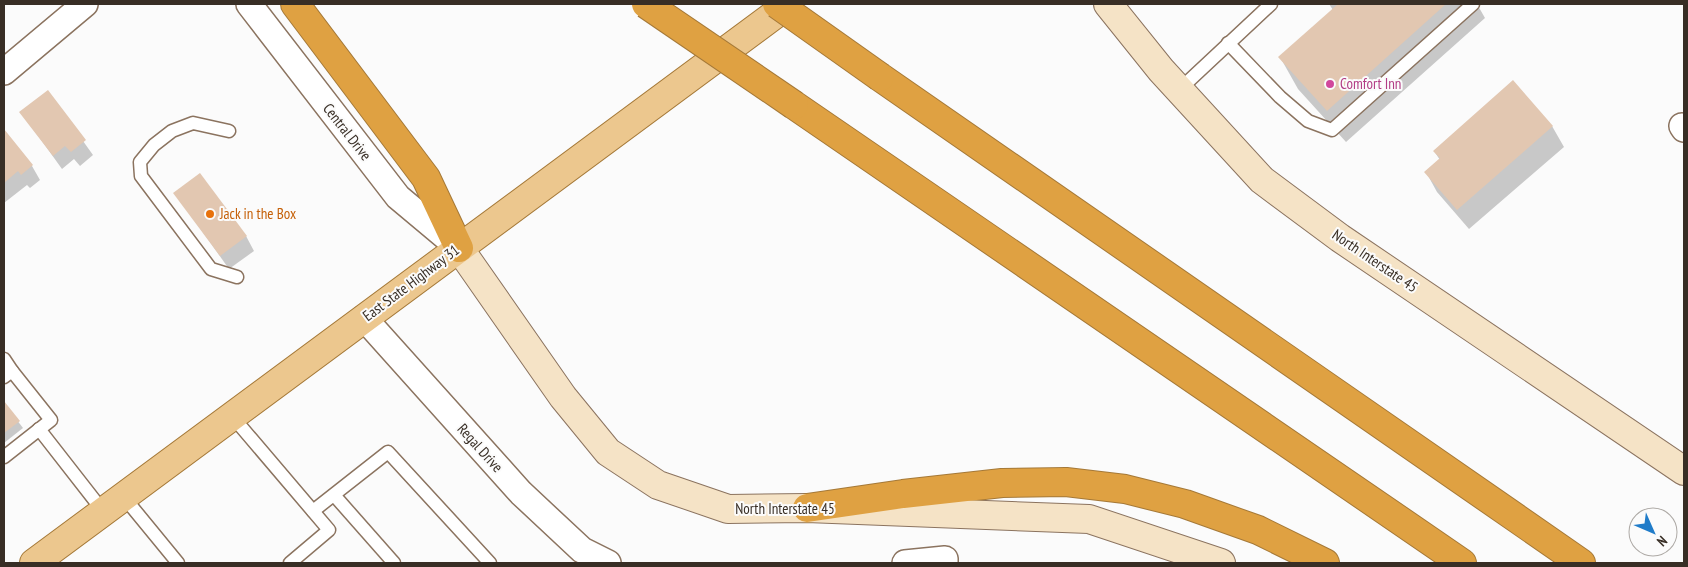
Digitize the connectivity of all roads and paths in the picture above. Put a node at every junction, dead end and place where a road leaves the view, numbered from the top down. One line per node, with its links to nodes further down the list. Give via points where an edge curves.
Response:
1 (85, 4): 11 (street)
2 (249, 4): 14 (street, Central Drive, via 398,197)
3 (295, 4): 14 (highway, via 426,178)
4 (645, 4): 37 (highway, bridge)
5 (777, 4): 38 (highway, bridge)
6 (789, 4): 14 (main road, East State Highway 31)
7 (1108, 4): 12 (main road, North Interstate 45)
8 (1270, 4): 10 (lane)
9 (1473, 4): 10 (lane, via 1332,130 1308,121)
10 (1228, 43): 12 (lane)
11 (4, 72)
12 (1178, 90): 22 (main road, North Interstate 45, via 1262,180 1340,238)
13 (229, 131): 15 (lane, via 193,123 172,131 140,162 141,176 211,269)
14 (458, 248): 16 (main road, East State Highway 31); 25 (main road, North Interstate 45, via 563,397 608,452 658,485 728,509)
15 (237, 277)
16 (364, 318): 19 (main road, East State Highway 31); 27 (street, Regal Drive, via 521,493 582,550)
17 (4, 359): 18 (lane)
18 (8, 374): 20 (lane, via 50,420)
19 (232, 416): 24 (main road, East State Highway 31); 26 (lane)
20 (40, 429): 21 (lane); 24 (lane)
21 (4, 457)
22 (1684, 471)
23 (334, 495): 26 (lane); 31 (lane); 32 (lane, via 388,452)
24 (113, 503): 28 (main road, East State Highway 31); 29 (lane)
25 (807, 508): 35 (main road, North Interstate 45, via 1089,519); 36 (highway, via 1002,483 1066,482 1125,489 1184,504 1258,530)
26 (313, 512): 30 (lane, via 329,530)
27 (599, 561)
28 (34, 563)
29 (178, 563)
30 (290, 563)
31 (394, 563)
32 (490, 563)
33 (905, 563): 34 (street, via 944,559)
34 (945, 563)
35 (1221, 563)
36 (1324, 563)
37 (1462, 563)
38 (1582, 563)

